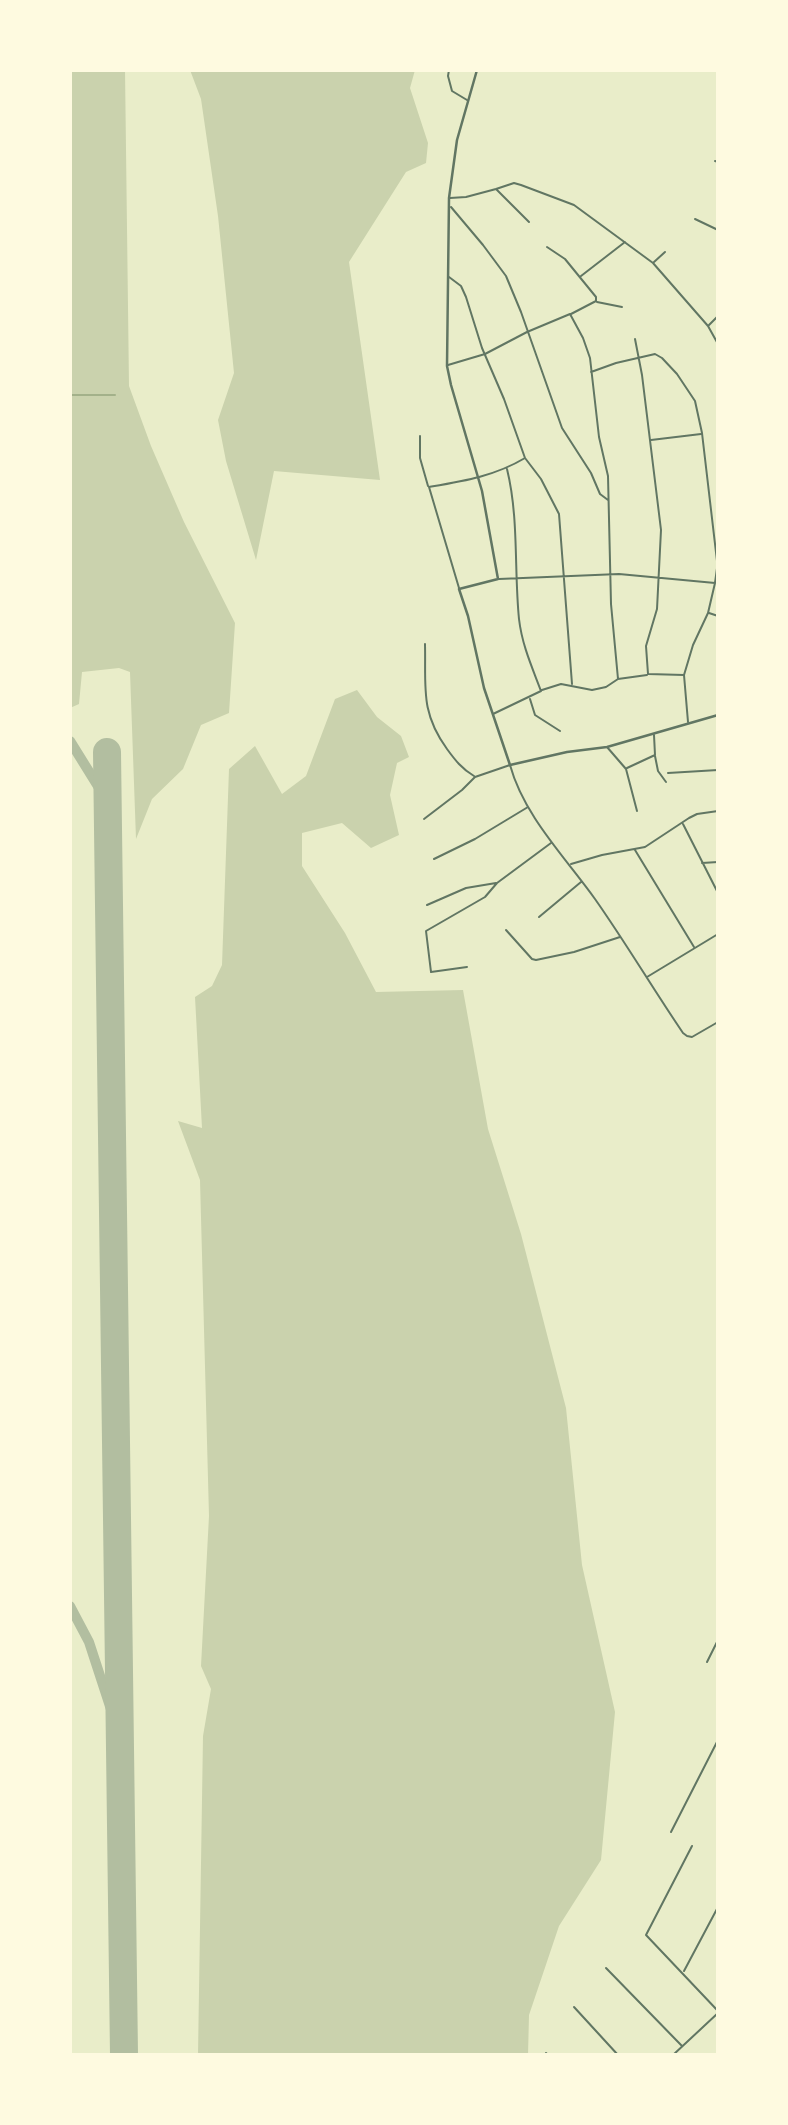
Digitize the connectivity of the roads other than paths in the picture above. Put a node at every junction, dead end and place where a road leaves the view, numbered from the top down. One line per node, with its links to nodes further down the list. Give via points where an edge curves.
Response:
1 (449, 70): 3 (street, via 452,91)
2 (477, 70): 3 (street)
3 (468, 101): 5 (street)
4 (496, 189): 5 (street); 8 (street); 10 (street, via 514,183 554,197)
5 (449, 198): 6 (street)
6 (448, 206): 14 (street); 21 (street, via 500,267)
7 (695, 219): 9 (street)
8 (529, 222)
9 (718, 230)
10 (625, 242): 13 (street); 15 (street)
11 (547, 247): 15 (street)
12 (664, 252): 13 (street)
13 (653, 263): 20 (street)
14 (447, 276): 24 (street, via 461,286); 26 (street)
15 (580, 277): 16 (street)
16 (596, 301): 17 (street); 18 (street)
17 (622, 307)
18 (570, 314): 21 (street); 27 (street, via 587,348)
19 (718, 317): 20 (street)
20 (708, 326): 23 (street)
21 (527, 332): 24 (street); 35 (street, via 562,428 600,494)
22 (635, 339): 25 (street)
23 (718, 344)
24 (485, 354): 26 (street); 31 (street)
25 (638, 358): 27 (street); 28 (street, via 659,355 677,374 695,401); 30 (street)
26 (447, 366): 33 (street)
27 (592, 372): 35 (street)
28 (702, 433): 30 (street); 36 (street)
29 (420, 436): 34 (street, via 420,458)
30 (650, 440): 40 (street, via 661,530)
31 (525, 458): 32 (street); 38 (street, via 559,514)
32 (507, 469): 33 (street); 39 (street, via 514,503)
33 (478, 478): 34 (street); 41 (street)
34 (429, 487): 43 (street)
35 (609, 500): 37 (street)
36 (718, 561): 42 (street)
37 (612, 574): 38 (street); 40 (street); 49 (street)
38 (564, 575): 39 (street); 50 (street)
39 (516, 576): 41 (street); 51 (street, via 525,650)
40 (657, 577): 42 (street); 47 (street, via 657,609 646,646)
41 (498, 579): 43 (street)
42 (715, 583): 44 (street)
43 (459, 589): 53 (street)
44 (708, 613): 45 (street); 48 (street)
45 (718, 616)
46 (425, 644): 64 (street, via 429,720 461,768)
47 (648, 674): 48 (street); 49 (street)
48 (684, 675): 55 (street)
49 (618, 679): 50 (street, via 592,690)
50 (572, 684): 51 (street)
51 (541, 691): 52 (street)
52 (529, 698): 53 (street); 56 (street, via 535,715)
53 (492, 714): 60 (street)
54 (718, 715): 55 (street)
55 (688, 722): 57 (street)
56 (560, 731)
57 (654, 735): 58 (street); 59 (street)
58 (607, 747): 60 (street); 61 (street)
59 (655, 755): 61 (street); 65 (street)
60 (510, 765): 64 (street); 66 (street)
61 (626, 769): 67 (street)
62 (718, 770): 63 (street)
63 (668, 773)
64 (475, 776): 69 (street)
65 (666, 782)
66 (529, 806): 71 (street); 73 (street)
67 (637, 811)
68 (718, 811): 70 (street, via 696,814)
69 (424, 819)
70 (682, 823): 72 (street); 75 (street)
71 (552, 842): 76 (street); 78 (street)
72 (635, 850): 76 (street); 85 (street)
73 (433, 859)
74 (718, 862): 75 (street)
75 (702, 863): 79 (street)
76 (569, 865): 77 (street)
77 (582, 881): 81 (street); 84 (street)
78 (497, 883): 80 (street, via 466,888); 86 (street, via 485,897 428,928 425,934 431,972)
79 (718, 893)
80 (426, 905)
81 (539, 917)
82 (506, 930): 84 (street, via 536,960)
83 (718, 934): 85 (street)
84 (621, 936): 87 (street)
85 (694, 947): 87 (street)
86 (467, 967)
87 (646, 977): 88 (street, via 687,1037)
88 (718, 1022)
89 (718, 1640): 90 (street)
90 (708, 1662)
91 (718, 1740): 92 (street)
92 (671, 1832)
93 (692, 1846): 96 (street, via 646,1935)
94 (718, 1907): 96 (street)
95 (606, 1968): 99 (street)
96 (683, 1972): 98 (street)
97 (574, 2007): 100 (street)
98 (718, 2012): 99 (street)
99 (682, 2046): 101 (street)
100 (618, 2055)
101 (673, 2055)

